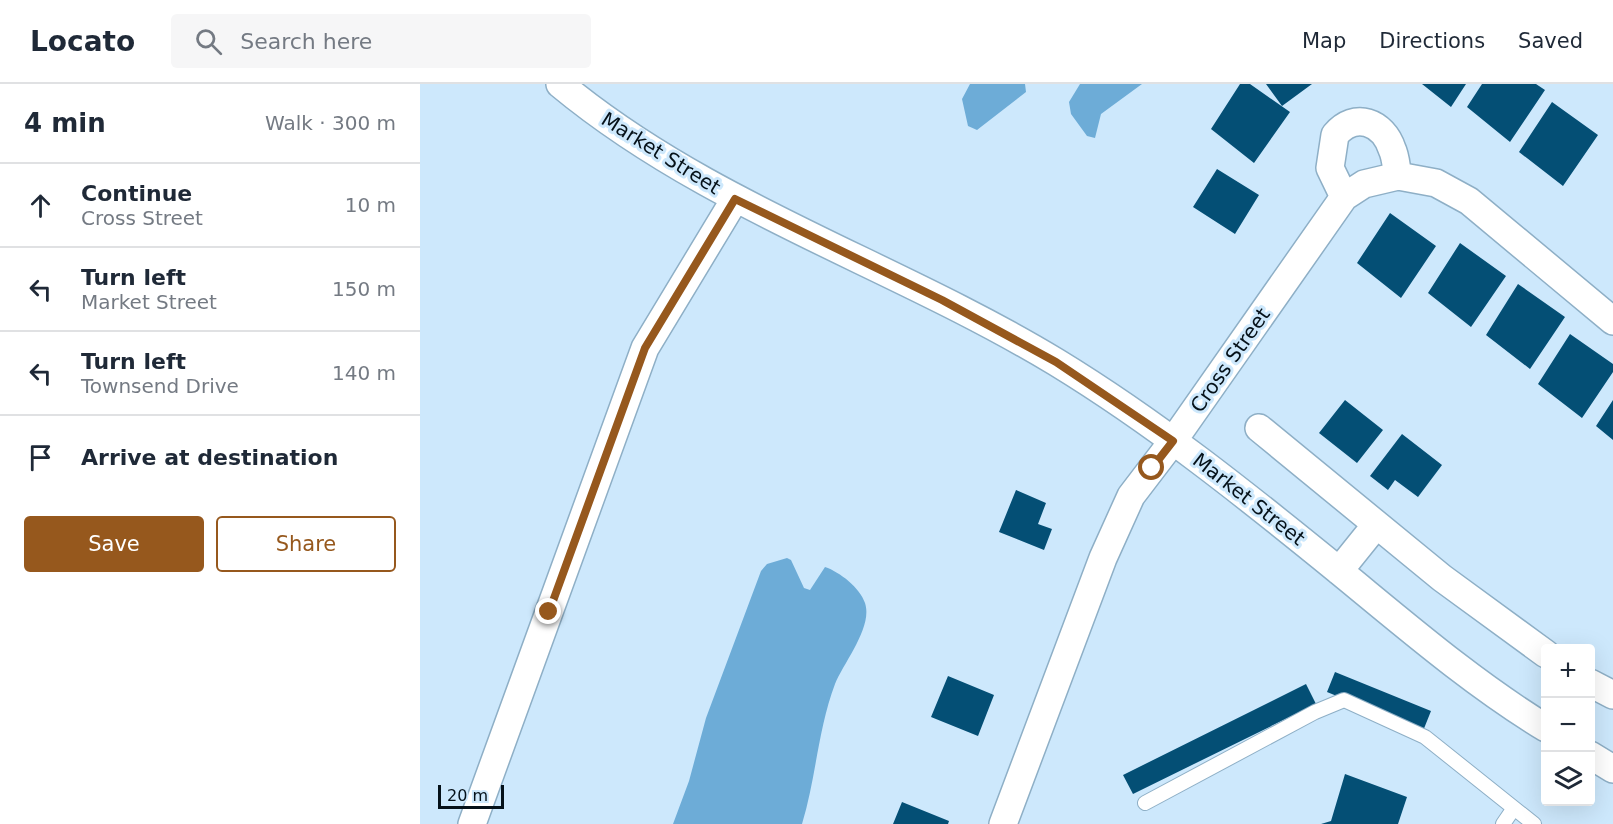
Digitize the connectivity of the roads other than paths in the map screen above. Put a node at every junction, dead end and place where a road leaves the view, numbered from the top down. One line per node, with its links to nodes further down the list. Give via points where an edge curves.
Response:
1 (560, 84): 4 (street, Market Street, via 593,112)
2 (1398, 176): 3 (street, Cross Street, via 1364,184); 3 (street, via 1392,148 1377,126 1366,121 1352,123 1335,135 1330,168); 5 (street, Cross Street, via 1436,183 1469,201)
3 (1344, 197): 7 (street, Cross Street)
4 (735, 199): 7 (street, Market Street, via 942,300 1056,362); 18 (street, via 645,348)
5 (1613, 321)
6 (1259, 428): 8 (street)
7 (1173, 441): 9 (street, Market Street, via 1232,483); 19 (street, Cross Street, via 1131,496 1103,558)
8 (1376, 525): 9 (street); 10 (street)
9 (1340, 571): 13 (street, Market Street, via 1424,640)
10 (1541, 651)
11 (1595, 686): 12 (street)
12 (1613, 695)
13 (1541, 725)
14 (1595, 758): 15 (street)
15 (1613, 769)
16 (1145, 803): 17 (lane, via 1344,700 1425,737)
17 (1514, 808): 20 (lane); 21 (lane)
18 (472, 824)
19 (1003, 824)
20 (1503, 824)
21 (1534, 824)

